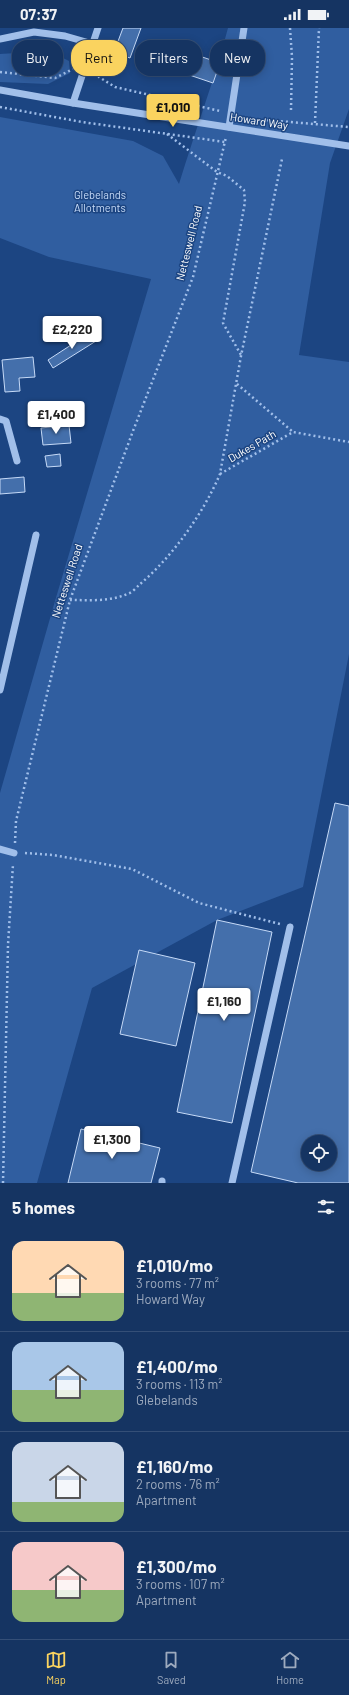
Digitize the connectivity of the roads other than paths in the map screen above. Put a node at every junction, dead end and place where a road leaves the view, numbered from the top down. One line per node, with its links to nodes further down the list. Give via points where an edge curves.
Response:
1 (98, 28): 5 (street)
2 (244, 28): 9 (street)
3 (0, 39): 4 (street, via 34,32)
4 (79, 40)
5 (94, 40)
6 (83, 76): 8 (street)
7 (0, 90): 8 (street, Howard Way)
8 (73, 103): 9 (street, Howard Way)
9 (228, 127): 10 (street, Howard Way)
10 (349, 146)
11 (0, 419): 12 (street, via 6,421)
12 (17, 461)
13 (36, 535): 14 (street)
14 (0, 690)
15 (0, 849): 16 (street)
16 (14, 853)
17 (290, 927): 18 (street)
18 (232, 1183)

